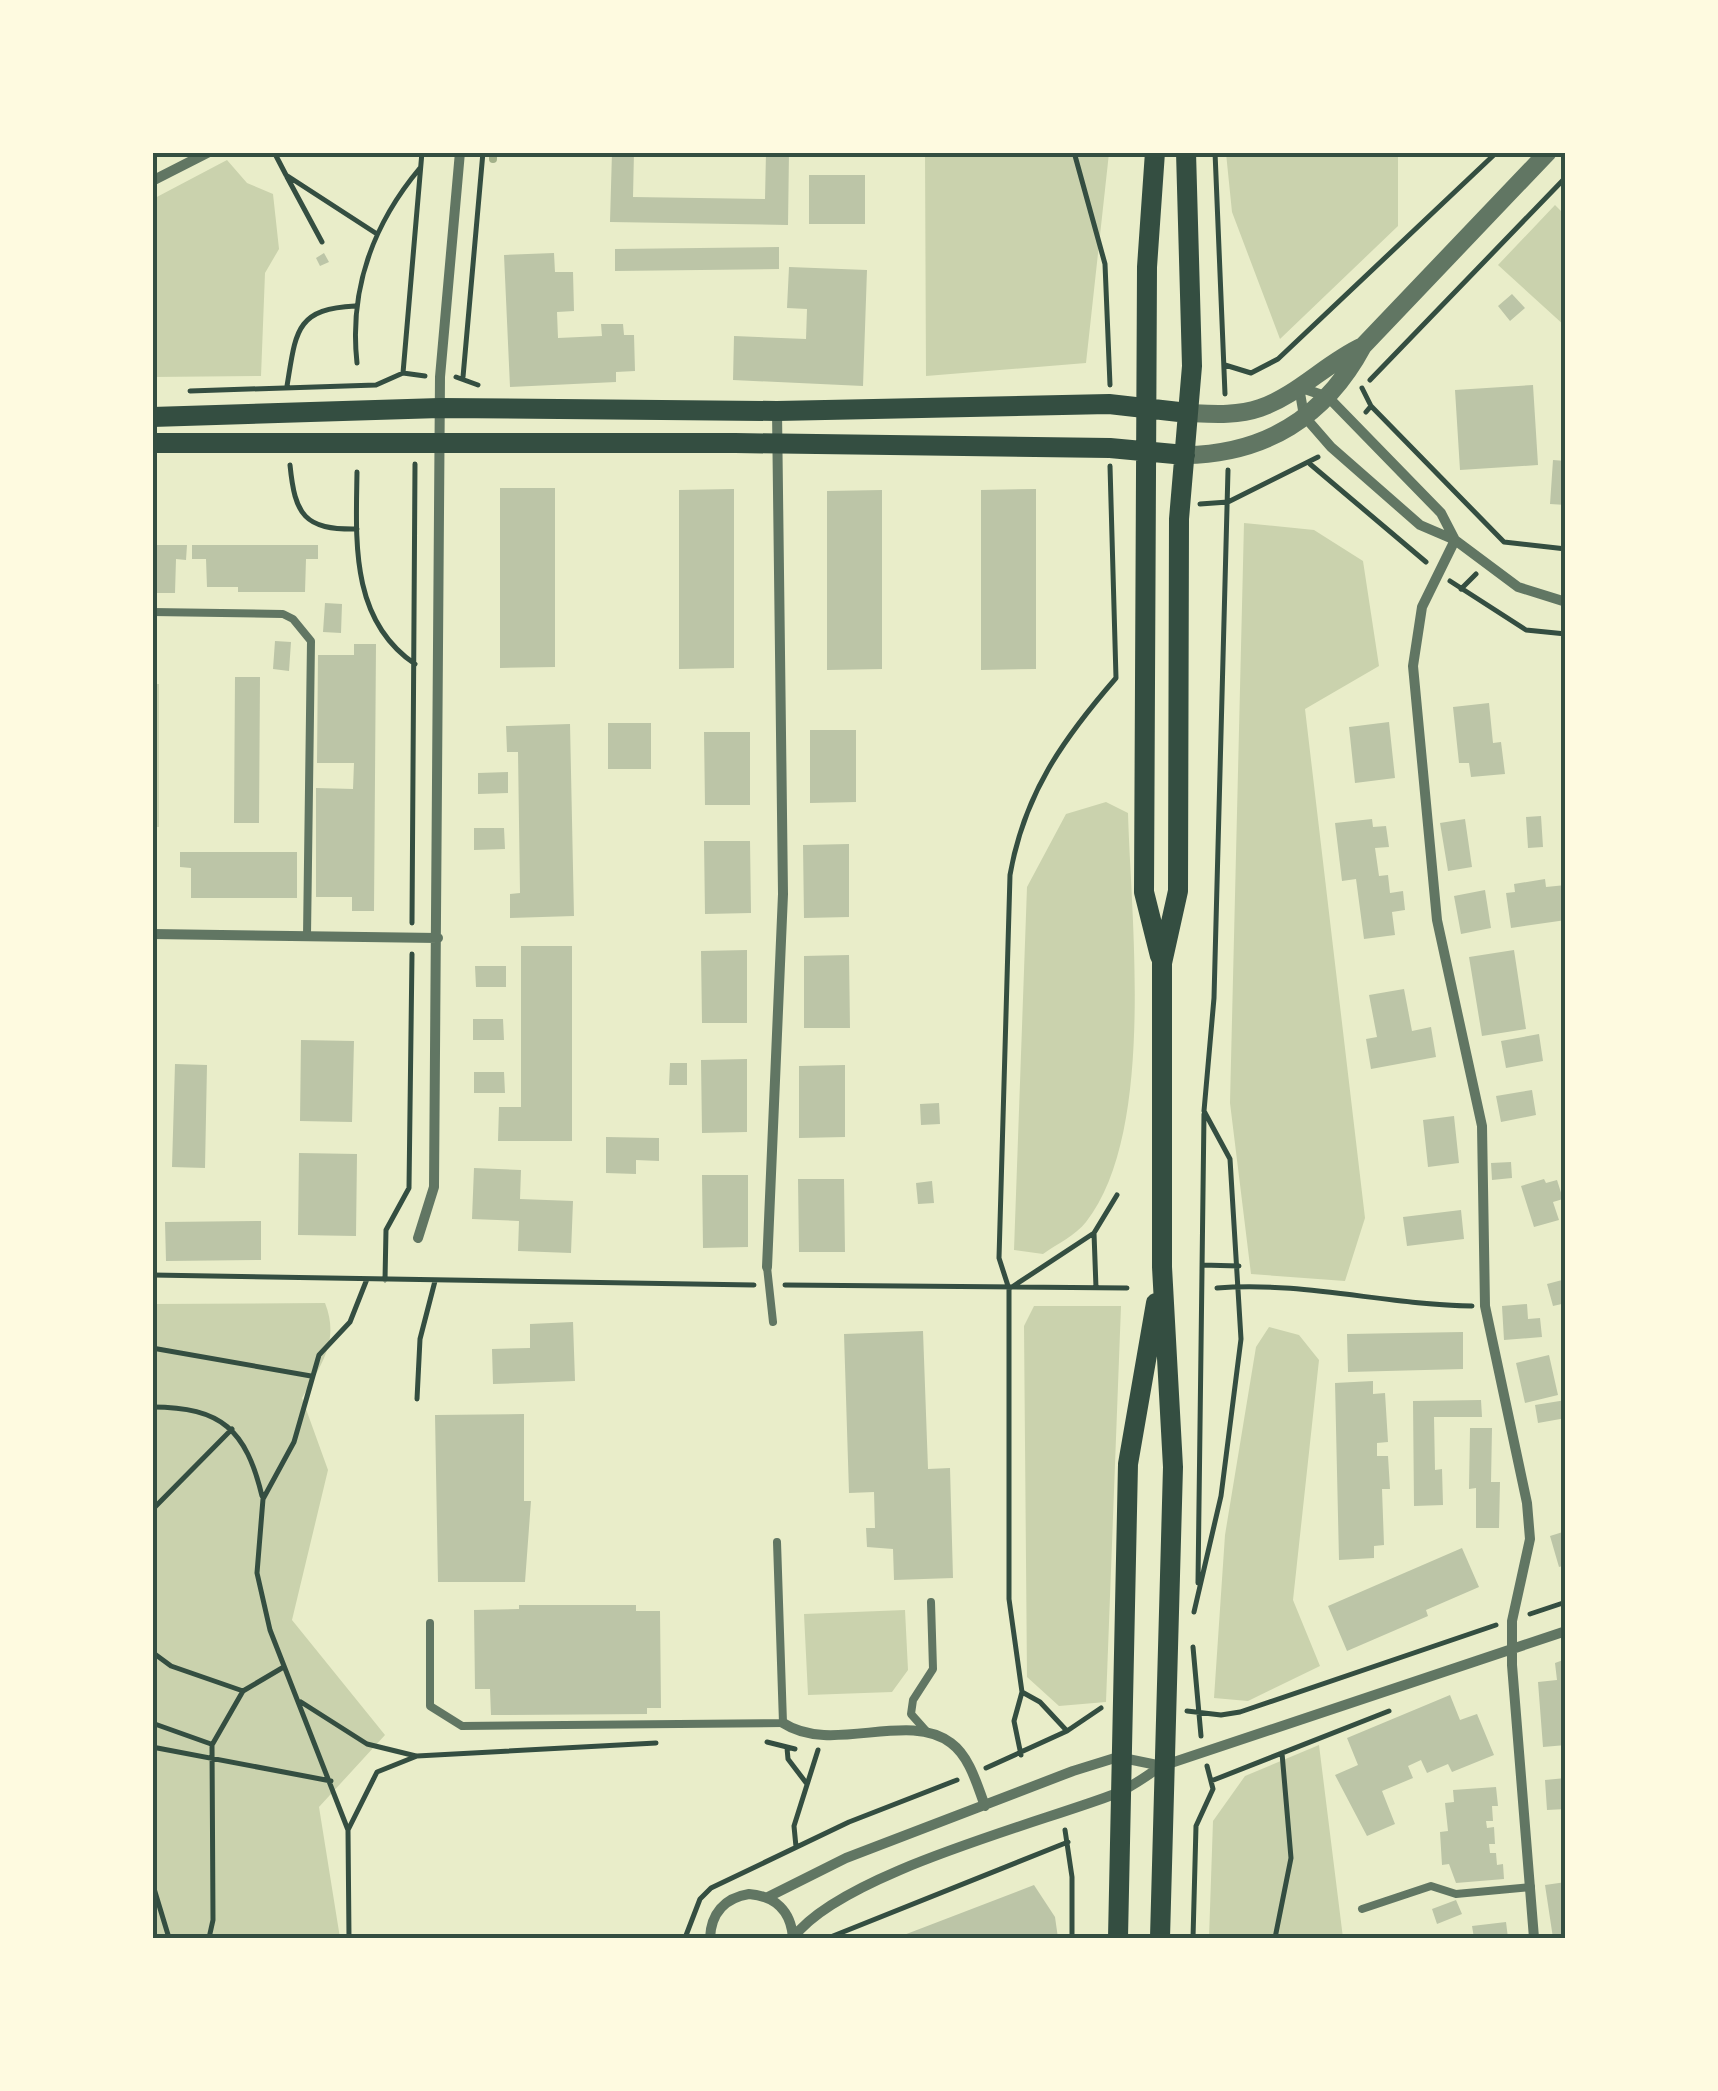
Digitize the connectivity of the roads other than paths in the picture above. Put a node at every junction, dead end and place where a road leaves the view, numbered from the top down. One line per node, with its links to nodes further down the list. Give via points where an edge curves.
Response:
1 (209, 152): 6 (street)
2 (460, 152): 11 (street)
3 (1155, 152): 10 (main road)
4 (1186, 152): 13 (main road)
5 (1548, 152): 7 (street)
6 (152, 180)
7 (1363, 346): 8 (street); 9 (street)
8 (1299, 388): 9 (street); 13 (street, via 1259,409); 14 (street)
9 (1328, 397): 14 (street); 21 (street, via 1441,512)
10 (1145, 405): 12 (main road); 13 (main road); 19 (main road)
11 (440, 408): 12 (main road); 15 (main road); 16 (street)
12 (777, 412): 18 (street)
13 (1188, 413): 20 (main road)
14 (1304, 416): 20 (street, via 1260,444 1228,454); 21 (street, via 1420,525)
15 (152, 417)
16 (440, 442): 17 (main road); 18 (main road); 26 (street)
17 (152, 444)
18 (778, 444): 19 (main road); 29 (street, via 783,894)
19 (1145, 451): 20 (main road); 27 (main road, via 1144,892)
20 (1184, 455): 27 (main road, via 1178,891)
21 (1455, 540): 22 (street, via 1518,586); 36 (street, via 1422,607 1413,666 1438,920 1482,1126 1485,1306 1527,1503 1530,1539)
22 (1566, 602)
23 (152, 612): 25 (lane, via 283,614 310,641)
24 (152, 934): 25 (street)
25 (307, 936): 26 (street)
26 (438, 938): 28 (street, via 434,1187)
27 (1162, 963): 30 (main road)
28 (418, 1238)
29 (767, 1267): 31 (lane)
30 (1162, 1267): 39 (main road, via 1128,1464); 40 (main road, via 1172,1467)
31 (773, 1322)
32 (777, 1542): 37 (lane)
33 (932, 1602): 38 (lane, via 933,1669 913,1700 912,1714)
34 (430, 1623): 37 (lane, via 430,1706 462,1726)
35 (1566, 1631): 36 (street)
36 (1512, 1647): 40 (street); 43 (street)
37 (783, 1722): 38 (street, via 799,1733 822,1735)
38 (928, 1732): 42 (street, via 952,1744)
39 (1118, 1756): 40 (street); 41 (main road); 42 (street)
40 (1162, 1766): 41 (street); 49 (main road)
41 (1118, 1794): 47 (street, via 859,1888 805,1921); 48 (main road)
42 (985, 1806): 44 (street, via 846,1858)
43 (1531, 1888): 45 (lane, via 1456,1894 1431,1886); 50 (street)
44 (768, 1898): 46 (street, via 730,1900 716,1914); 47 (street, via 789,1918)
45 (1362, 1909)
46 (710, 1938)
47 (792, 1938)
48 (1118, 1938)
49 (1160, 1938)
50 (1534, 1938)

